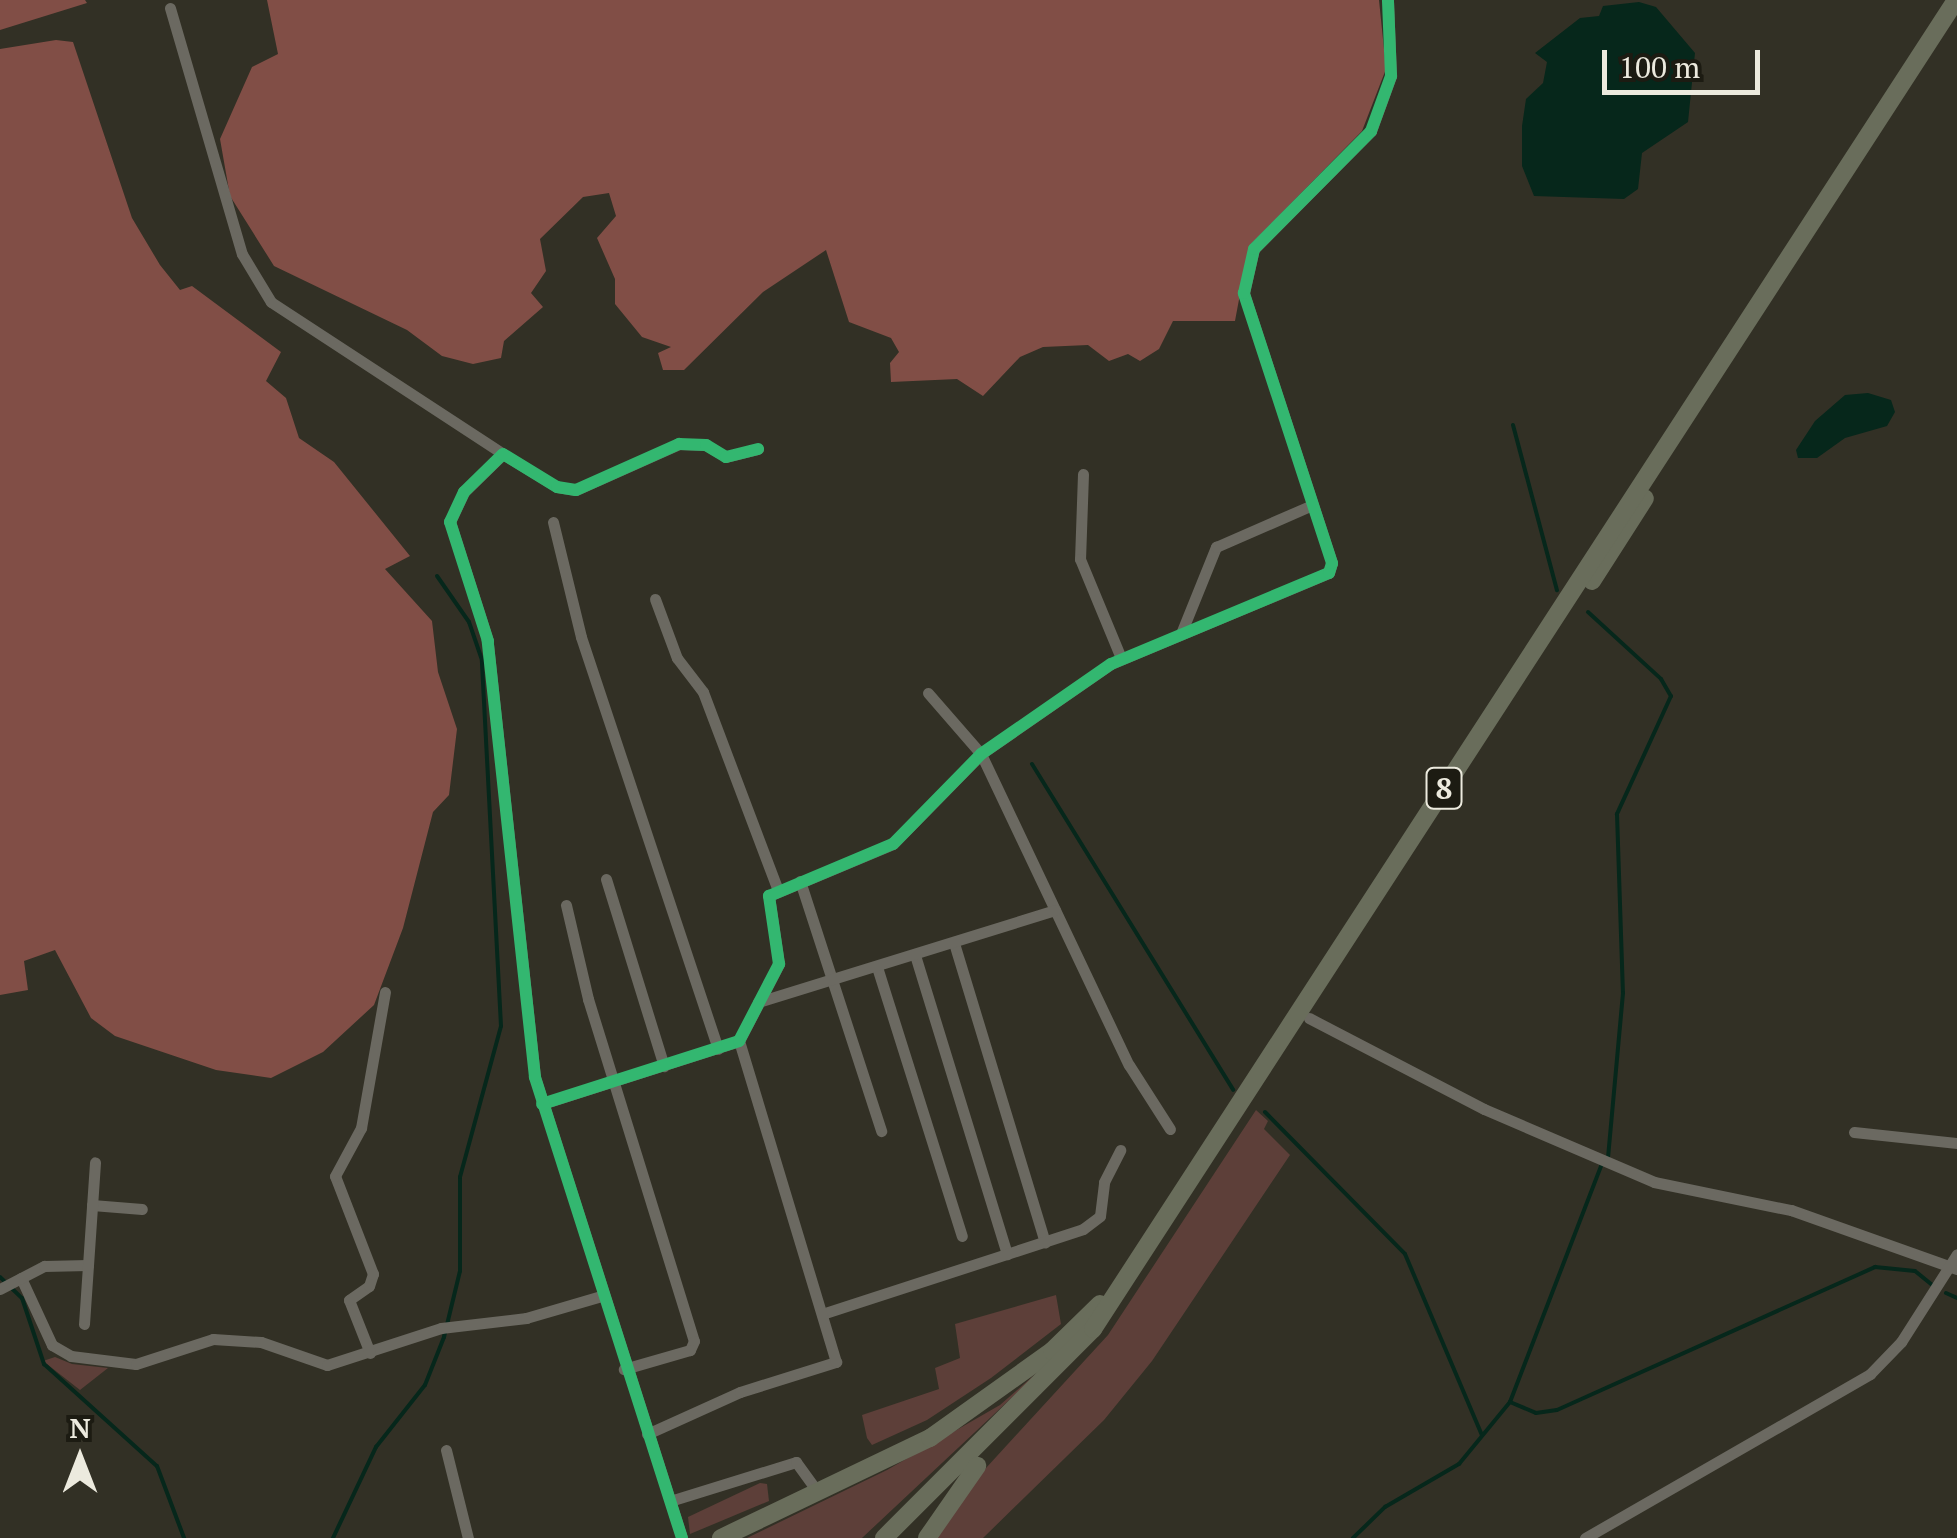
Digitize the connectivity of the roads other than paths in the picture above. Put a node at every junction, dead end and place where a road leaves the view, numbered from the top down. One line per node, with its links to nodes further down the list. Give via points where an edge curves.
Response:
1 (1388, 0): 8 (street, via 1391,76 1371,131 1254,250 1244,293)
2 (1956, 0): 45 (highway, 8)
3 (170, 8): 6 (street, via 242,254 270,302)
4 (1957, 21): 26 (highway, 8)
5 (758, 449): 6 (street, via 726,457 706,445 679,444 576,490 557,487)
6 (502, 454): 31 (street, via 464,492 450,522 488,641 525,1020)
7 (1083, 474): 12 (street, via 1080,559)
8 (1312, 505): 11 (street, via 1216,547); 11 (street, via 1329,573 1314,585)
9 (553, 522): 28 (street, via 581,637)
10 (655, 599): 17 (street, via 677,658 703,692)
11 (1182, 631): 12 (street)
12 (1121, 658): 14 (street)
13 (928, 693): 14 (street)
14 (982, 754): 16 (street, via 893,844); 19 (street)
15 (606, 879): 29 (street)
16 (800, 882): 17 (street); 23 (street)
17 (778, 890): 25 (street, via 769,896 779,964)
18 (566, 904): 30 (street)
19 (1056, 910): 20 (street); 32 (street, via 1129,1066)
20 (954, 943): 21 (street); 41 (street)
21 (915, 955): 22 (street); 42 (street)
22 (877, 967): 23 (street); 40 (street)
23 (834, 980): 25 (street); 33 (street)
24 (385, 992): 51 (street, via 361,1128 335,1176 372,1274 369,1286 349,1300)
25 (758, 1002): 27 (street)
26 (1309, 1018): 43 (street, via 1484,1109 1654,1182 1791,1210); 55 (highway, 8, via 1102,1333 1066,1379)
27 (739, 1041): 28 (street); 49 (street)
28 (718, 1049): 29 (street)
29 (664, 1066): 30 (street)
30 (614, 1082): 31 (street); 52 (street, via 694,1341 690,1350)
31 (542, 1104): 48 (street)
32 (1170, 1129)
33 (881, 1131)
34 (1854, 1132): 35 (street)
35 (1957, 1143)
36 (1120, 1150): 41 (street, via 1104,1182 1100,1216)
37 (94, 1162): 38 (street)
38 (92, 1205): 39 (street); 44 (street)
39 (142, 1209)
40 (962, 1236)
41 (1045, 1242): 42 (street)
42 (1007, 1254): 49 (street)
43 (1955, 1263): 64 (street, via 1901,1342 1870,1374)
44 (88, 1265): 46 (street, via 44,1266); 50 (street)
45 (1129, 1275): 56 (highway, via 997,1394 930,1438); 61 (highway, 8, via 1058,1370)
46 (22, 1278): 47 (street); 51 (street, via 37,1323 52,1345 72,1356 136,1364 213,1340 261,1342 327,1365)
47 (0, 1289)
48 (601, 1296): 51 (street, via 526,1318 445,1328); 52 (street)
49 (822, 1314): 53 (street, via 836,1362 740,1392)
50 (84, 1324)
51 (370, 1353)
52 (624, 1368): 53 (street)
53 (647, 1434): 57 (street)
54 (446, 1450): 58 (street)
55 (977, 1466): 62 (highway, 8); 63 (highway)
56 (818, 1492): 57 (street, via 804,1466 788,1462); 60 (highway)
57 (670, 1501): 59 (street)
58 (468, 1538)
59 (682, 1538)
60 (722, 1538)
61 (884, 1538)
62 (900, 1538)
63 (926, 1538)
64 (1585, 1538)

